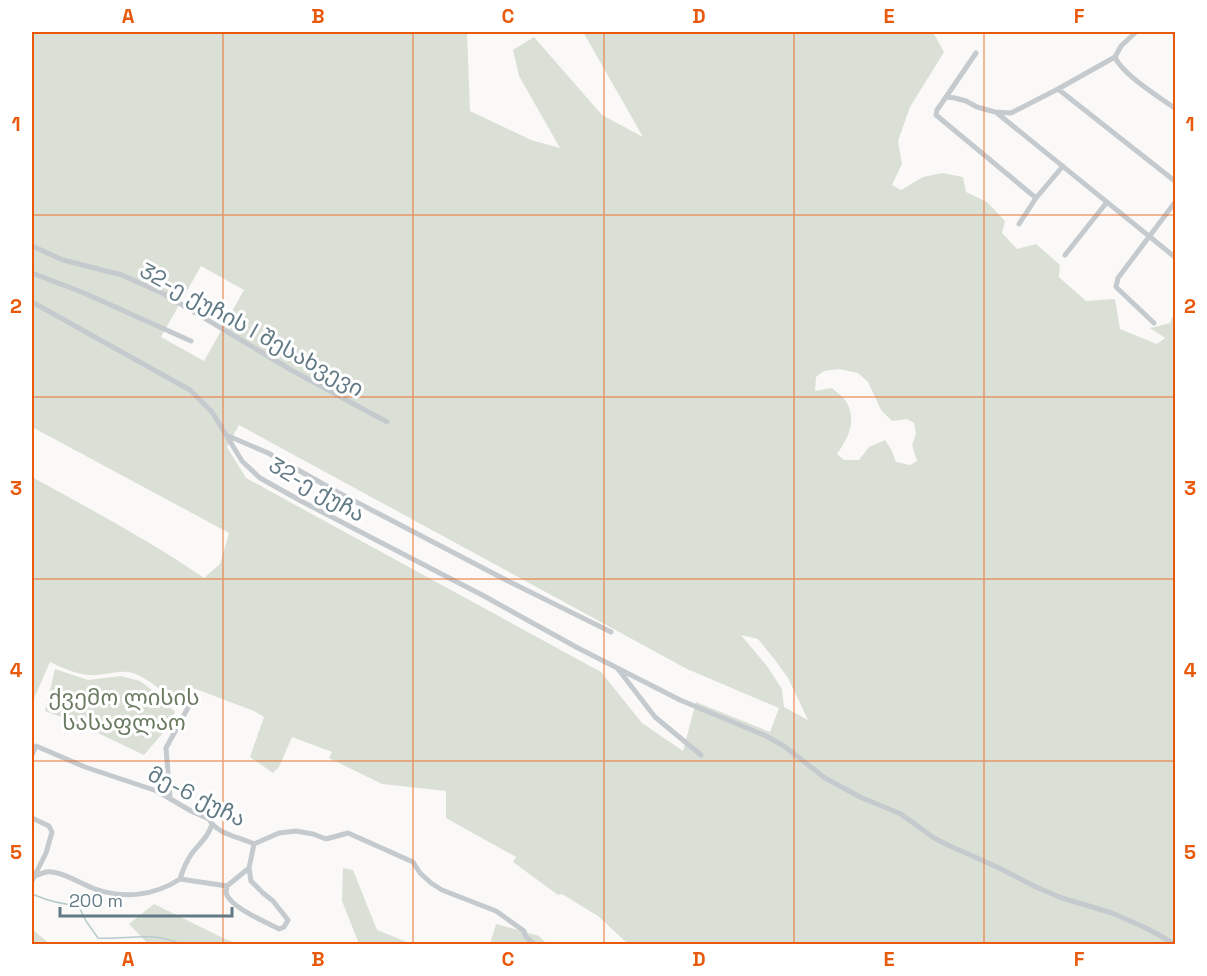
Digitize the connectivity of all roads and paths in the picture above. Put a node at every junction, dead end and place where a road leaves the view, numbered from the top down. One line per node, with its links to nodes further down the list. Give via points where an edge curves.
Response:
1 (1125, 32): 2 (street)
2 (1134, 34): 4 (street)
3 (976, 52): 6 (street)
4 (1114, 57): 5 (street); 7 (street, via 1125,71)
5 (1058, 89): 8 (street, via 1011,113); 10 (street)
6 (946, 97): 8 (street); 11 (street, via 936,115)
7 (1176, 109)
8 (995, 111): 9 (street)
9 (1063, 166): 11 (street); 13 (street)
10 (1176, 182)
11 (1036, 198): 14 (street)
12 (1176, 201): 15 (street)
13 (1107, 202): 15 (street); 17 (street)
14 (1019, 224)
15 (1150, 236): 18 (street); 21 (street, via 1118,278 1116,287)
16 (32, 246): 23 (street, 32-ე ქუჩის I შესახვევი, via 164,294)
17 (1065, 255)
18 (1176, 258)
19 (32, 273): 22 (street)
20 (32, 302): 24 (street, 32-ე ქუჩა, via 190,390 212,412)
21 (1154, 323)
22 (191, 340)
23 (387, 422)
24 (225, 435): 25 (street, via 268,453); 26 (street, 32-ე ქუჩა, via 242,461 260,478)
25 (611, 632)
26 (617, 667): 30 (street, via 655,717); 40 (street, 32-ე ქუჩა, via 680,700 766,736 825,778 900,814 950,846 1062,898 1112,913)
27 (190, 704): 31 (street, via 166,748)
28 (34, 744): 29 (street, მე-6 ქუჩა); 31 (street, მე-6 ქუჩა)
29 (32, 755)
30 (701, 755)
31 (170, 798): 33 (street, მე-6 ქუჩა, via 210,819)
32 (32, 818): 36 (street, via 49,826 52,832)
33 (212, 824): 34 (street, მე-6 ქუჩა); 37 (street, via 183,866)
34 (254, 844): 35 (street); 39 (street, მე-6 ქუჩა, via 279,833 296,831 326,839 348,833 413,861 431,883 496,911 524,931)
35 (249, 868): 38 (street); 38 (street, via 251,881 288,920 284,927 279,928 230,901)
36 (32, 879): 37 (street, via 53,872 96,889 139,895)
37 (180, 879): 38 (street)
38 (227, 886)
39 (534, 945)
40 (1175, 945)

